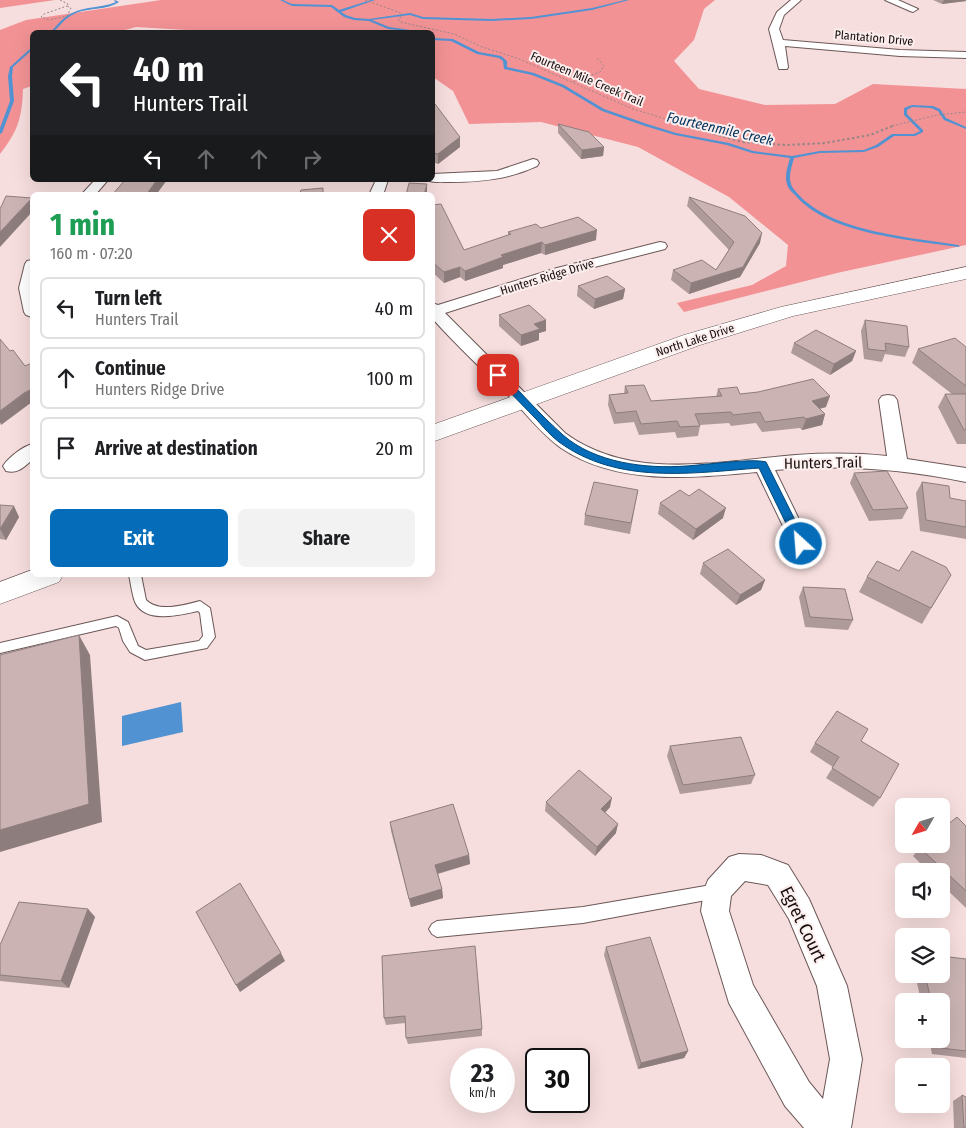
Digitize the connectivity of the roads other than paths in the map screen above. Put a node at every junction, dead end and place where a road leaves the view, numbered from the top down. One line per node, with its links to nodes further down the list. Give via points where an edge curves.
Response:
1 (796, 0): 4 (street, via 776,20 774,29)
2 (890, 0): 3 (street)
3 (913, 9)
4 (779, 43): 5 (street, Plantation Drive, via 900,54); 6 (street)
5 (966, 55)
6 (783, 67)
7 (533, 163): 8 (street, via 518,171 492,177)
8 (435, 178)
9 (100, 182): 10 (street)
10 (91, 192)
11 (660, 246): 15 (street, Hunters Ridge Drive, via 562,271)
12 (30, 271): 14 (street, via 27,282)
13 (966, 273): 17 (main road, North Lake Drive, via 788,311 692,340)
14 (30, 307)
15 (435, 310)
16 (435, 313): 17 (street, Hunters Ridge Drive)
17 (523, 400): 19 (main road, North Lake Drive); 22 (street, Hunters Trail, via 549,429 573,447 623,466 660,471)
18 (888, 400): 21 (street)
19 (435, 433)
20 (30, 452): 23 (street)
21 (898, 464): 22 (street, Hunters Trail, via 838,460); 24 (street, Hunters Trail)
22 (763, 465): 25 (street)
23 (13, 466)
24 (966, 475)
25 (801, 544)
26 (43, 577): 28 (main road)
27 (135, 577): 29 (lane, via 141,602 147,608 169,611 200,606 206,611 210,637 203,645 145,655 134,649 124,625 117,621)
28 (0, 592)
29 (0, 648)
30 (718, 890): 31 (lane, via 583,915); 32 (street, via 715,911 740,992 797,1094); 33 (street, Egret Court, via 739,867 761,869 778,876 799,909 832,986 846,1059)
31 (437, 929)
32 (825, 1128)
33 (834, 1128)

